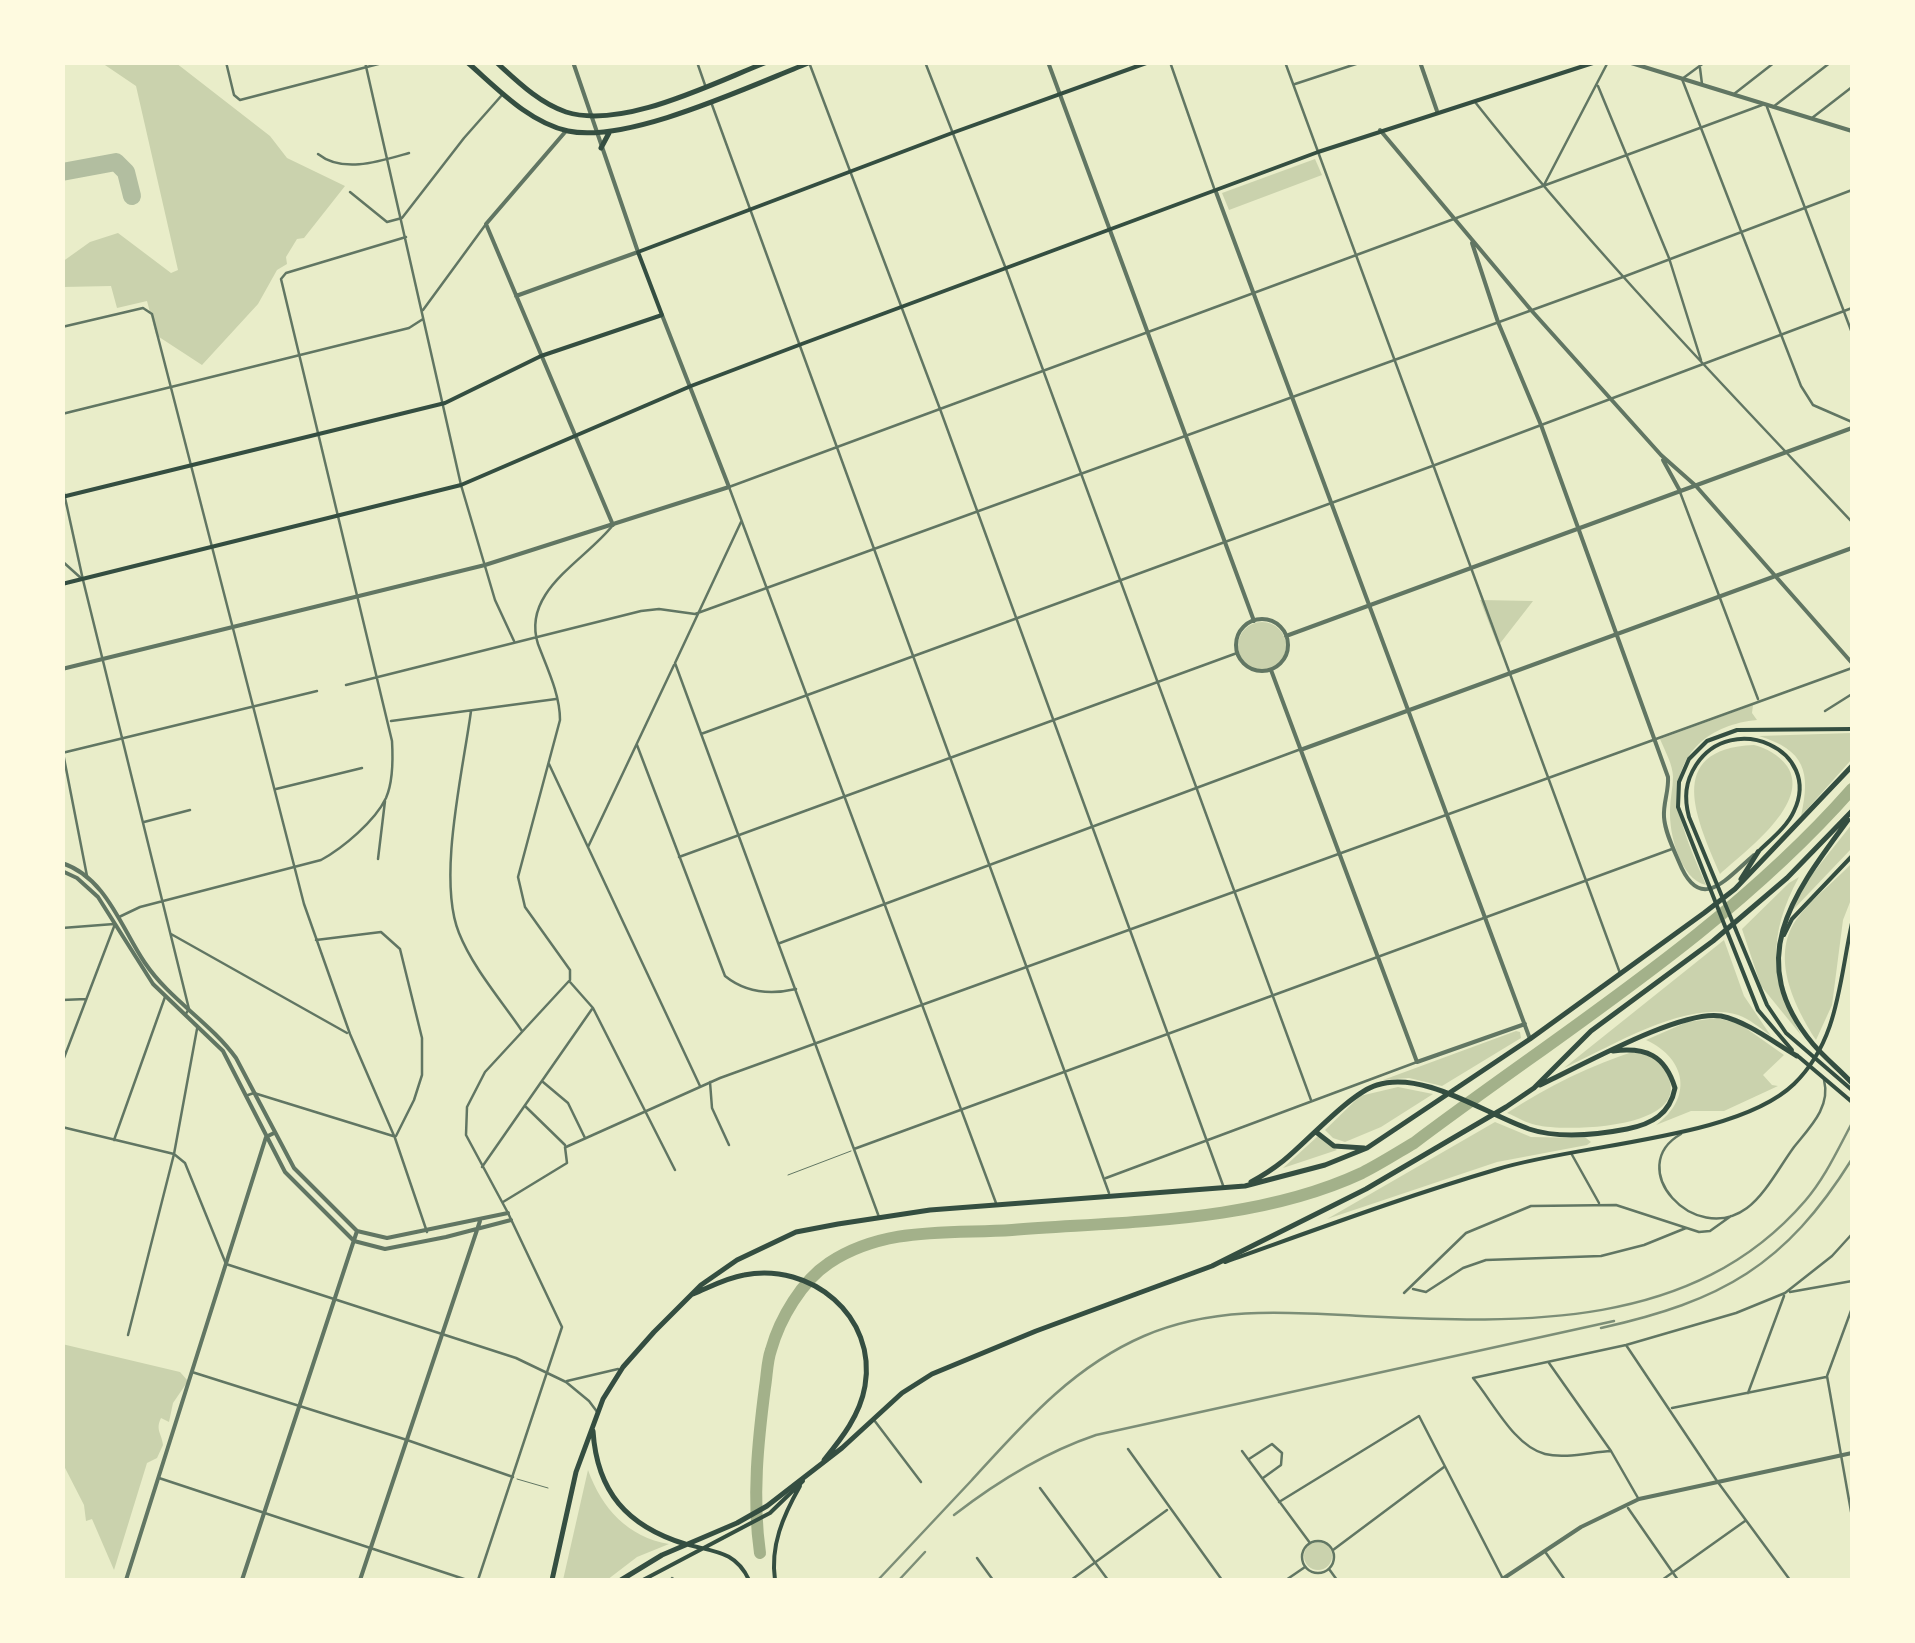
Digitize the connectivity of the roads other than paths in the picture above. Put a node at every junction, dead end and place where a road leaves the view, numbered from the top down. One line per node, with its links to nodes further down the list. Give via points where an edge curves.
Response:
1 (226, 62): 22 (street, via 238,100)
2 (386, 62): 22 (street)
3 (467, 62): 30 (main road)
4 (496, 62): 39 (main road, via 542,100)
5 (573, 62): 39 (street)
6 (697, 62): 27 (street)
7 (767, 62): 27 (main road)
8 (926, 62): 46 (street)
9 (1048, 62): 31 (street)
10 (1149, 62): 31 (main road)
11 (1170, 62): 58 (street)
12 (1285, 62): 25 (street)
13 (1362, 62): 25 (street)
14 (1420, 62): 37 (street)
15 (1608, 62): 28 (street)
16 (1628, 62): 24 (street)
17 (1705, 62): 23 (street)
18 (1775, 62): 32 (street)
19 (1831, 62): 36 (street)
20 (810, 63): 34 (main road); 54 (street)
21 (1593, 63): 35 (main road)
22 (366, 65): 53 (street)
23 (1700, 66): 24 (street); 26 (street)
24 (1682, 80): 26 (street); 41 (street)
25 (1294, 84): 49 (street)
26 (1703, 85): 32 (street)
27 (706, 86): 39 (main road, via 635,110)
28 (1598, 86): 52 (street); 55 (street)
29 (1852, 87): 40 (street)
30 (503, 94): 42 (main road); 61 (street)
31 (1060, 94): 46 (main road); 64 (street)
32 (1733, 95): 33 (street)
33 (1746, 99): 36 (street); 38 (street)
34 (710, 100): 45 (main road); 60 (street)
35 (1474, 100): 37 (main road); 55 (street)
36 (1768, 106): 38 (street); 40 (street); 59 (street)
37 (1437, 111): 43 (main road)
38 (1744, 112): 41 (street)
39 (592, 116): 47 (street)
40 (1811, 118): 44 (street)
41 (1701, 129): 52 (street); 65 (street)
42 (566, 130): 47 (main road); 63 (street)
43 (1380, 130): 49 (main road); 62 (street)
44 (1852, 131)
45 (610, 132): 47 (main road); 48 (main road)
46 (952, 133): 54 (main road); 71 (street)
47 (596, 134): 48 (street)
48 (601, 148): 68 (street)
49 (1318, 152): 58 (main road); 69 (street)
50 (409, 153): 53 (street)
51 (318, 154): 53 (street, via 341,164)
52 (1627, 157): 55 (street); 70 (street)
53 (388, 160): 61 (street)
54 (850, 171): 60 (main road); 75 (street)
55 (1543, 188): 62 (street); 72 (street)
56 (1852, 190): 59 (street)
57 (350, 192): 61 (street, via 387,222)
58 (1216, 192): 64 (main road); 73 (street)
59 (1805, 209): 65 (street); 78 (street)
60 (750, 210): 68 (main road); 87 (street)
61 (402, 218): 66 (street)
62 (1456, 221): 67 (street); 69 (street)
63 (486, 224): 74 (street); 79 (street)
64 (1108, 231): 71 (main road); 84 (street)
65 (1741, 234): 70 (street); 86 (street)
66 (406, 237): 79 (street); 88 (street, via 286,273 280,282)
67 (1472, 243): 77 (street); 82 (street)
68 (638, 252): 74 (street); 80 (main road)
69 (1356, 254): 73 (street); 90 (street)
70 (1669, 258): 72 (street); 91 (street)
71 (1006, 270): 75 (main road); 92 (street)
72 (1623, 277): 77 (street); 91 (street)
73 (1252, 291): 84 (street); 95 (street)
74 (516, 296): 89 (street)
75 (902, 308): 87 (main road); 98 (street)
76 (1852, 308): 78 (street)
77 (1531, 310): 82 (street); 96 (street)
78 (1844, 310): 85 (street); 86 (street)
79 (422, 311): 81 (street)
80 (662, 314): 89 (main road); 94 (street)
81 (424, 318): 88 (street, via 408,328); 97 (street)
82 (1498, 322): 90 (street); 100 (street)
83 (62, 327): 93 (street, via 148,310)
84 (1146, 332): 92 (street); 104 (street)
85 (1852, 333)
86 (1778, 334): 91 (street); 101 (street, via 1813,404)
87 (798, 345): 94 (main road); 105 (street)
88 (296, 354): 93 (street); 103 (street)
89 (541, 356): 97 (main road); 102 (street)
90 (1395, 358): 95 (street); 108 (street)
91 (1702, 364): 96 (street); 106 (street)
92 (1042, 371): 98 (street); 110 (street)
93 (171, 386): 99 (street); 109 (street)
94 (691, 386): 102 (main road); 114 (street)
95 (1290, 397): 104 (street); 117 (street)
96 (1611, 400): 100 (street); 107 (street)
97 (445, 403): 103 (main road); 112 (street)
98 (940, 409): 105 (street); 118 (street)
99 (62, 414)
100 (1541, 425): 108 (street); 123 (street)
101 (1852, 425): 106 (street)
102 (576, 434): 112 (main road); 122 (street)
103 (316, 436): 109 (main road); 119 (street)
104 (1186, 436): 110 (street); 125 (street)
105 (837, 449): 114 (street); 129 (street)
106 (1787, 453): 113 (street); 121 (street)
107 (1660, 456): 113 (street); 115 (street)
108 (1435, 465): 117 (street); 132 (street)
109 (190, 466): 116 (main road); 127 (street)
110 (1080, 474): 118 (street); 134 (street)
111 (62, 484): 116 (street)
112 (461, 485): 119 (main road); 131 (street)
113 (1696, 486): 115 (street); 133 (street)
114 (729, 487): 120 (street); 122 (street)
115 (1680, 492): 123 (street); 139 (street)
116 (64, 497): 135 (street)
117 (1330, 503): 125 (street); 140 (street)
118 (978, 512): 129 (street); 142 (street)
119 (340, 515): 127 (main road); 138 (street)
120 (742, 520): 137 (street); 141 (street)
121 (1852, 522)
122 (613, 525): 124 (street); 126 (street)
123 (1578, 529): 132 (street); 146 (street)
124 (589, 532): 126 (street); 131 (street)
125 (1224, 540): 134 (street); 143 (street)
126 (596, 546): 147 (street, via 539,601)
127 (213, 548): 135 (main road); 144 (street)
128 (1852, 548): 133 (street)
129 (874, 551): 137 (street); 150 (street)
130 (62, 561): 135 (street)
131 (485, 565): 138 (street); 148 (street)
132 (1473, 569): 140 (street); 156 (street)
133 (1777, 575): 139 (street); 153 (street)
134 (1119, 579): 142 (street); 158 (street)
135 (83, 580): 136 (main road); 151 (street)
136 (62, 584)
137 (768, 589): 141 (street); 162 (street)
138 (358, 596): 144 (street); 157 (street)
139 (1719, 597): 146 (street); 164 (street)
140 (1368, 607): 145 (street); 166 (street)
141 (696, 614): 147 (street, via 641,611); 152 (street)
142 (1016, 618): 150 (street); 169 (street)
143 (1254, 621): 145 (street, via 1274,622); 149 (street, via 1239,634)
144 (233, 628): 151 (street); 165 (street)
145 (1286, 636): 155 (street, via 1285,657)
146 (1616, 636): 156 (street); 174 (street)
147 (536, 638): 148 (street); 163 (street)
148 (515, 643): 157 (street)
149 (1237, 653): 155 (street, via 1250,668); 158 (street)
150 (914, 656): 162 (street); 178 (street)
151 (102, 660): 154 (street); 173 (street)
152 (675, 664): 172 (street); 175 (street)
153 (1852, 666): 164 (street)
154 (62, 670)
155 (1271, 670): 176 (street)
156 (1511, 672): 166 (street); 182 (street)
157 (378, 677): 159 (street); 170 (street)
158 (1156, 683): 169 (street); 183 (street)
159 (346, 685)
160 (317, 691): 165 (street)
161 (1852, 694): 168 (street)
162 (807, 695): 172 (street); 186 (street)
163 (558, 699): 167 (street); 179 (street, via 560,720)
164 (1758, 700): 174 (street)
165 (253, 708): 173 (street); 184 (street)
166 (1407, 710): 176 (street); 189 (street)
167 (470, 711): 170 (street); 235 (street, via 450,870 452,908 470,954)
168 (1825, 712)
169 (1053, 720): 178 (street); 191 (street)
170 (388, 722): 185 (street, via 393,760)
171 (1852, 726): 241 (main road, via 1736,730 1707,741 1679,782 1678,807 1750,994)
172 (701, 734): 192 (street)
173 (123, 738): 177 (street); 190 (street)
174 (1654, 740): 182 (street); 194 (street, via 1668,777 1664,817)
175 (637, 745): 193 (street); 197 (street)
176 (1302, 748): 183 (street); 196 (street)
177 (63, 752): 204 (street)
178 (951, 759): 186 (street); 201 (street)
179 (548, 762): 193 (street); 223 (street, via 518,877 526,907 570,970)
180 (1852, 766): 206 (main road)
181 (362, 768): 184 (street)
182 (1550, 776): 189 (street); 205 (street)
183 (1194, 788): 191 (street); 207 (street)
184 (273, 790): 202 (street)
185 (386, 798): 199 (street); 202 (street, via 342,848)
186 (845, 798): 192 (street); 209 (street)
187 (190, 810): 190 (street)
188 (1852, 813): 219 (main road, via 1803,881); 250 (main road, via 1787,878 1591,1032)
189 (1446, 815): 196 (street); 211 (street)
190 (144, 822): 208 (street)
191 (1092, 826): 201 (street); 215 (street)
192 (738, 835): 197 (street); 218 (street)
193 (587, 848): 248 (street)
194 (1674, 849): 195 (street, via 1686,880 1698,890 1726,880); 205 (street)
195 (1758, 852): 206 (main road); 249 (main road, via 1793,816 1799,780 1774,746 1746,738 1718,743 1689,777 1686,807 1757,989 1786,1033)
196 (1339, 855): 207 (street); 220 (street)
197 (680, 856): 225 (street, via 726,976 765,993)
198 (1852, 856): 219 (main road, via 1792,920)
199 (378, 859)
200 (62, 863): 204 (street)
201 (988, 864): 209 (street); 221 (street)
202 (294, 868): 208 (street); 217 (street)
203 (62, 871): 213 (street, via 98,896)
204 (88, 878): 210 (street)
205 (1588, 880): 211 (street); 222 (street)
206 (1735, 889): 222 (main road)
207 (1234, 892): 215 (street); 227 (street)
208 (163, 901): 210 (street); 216 (street)
209 (885, 902): 218 (street); 230 (street)
210 (119, 917): 213 (street); 224 (street)
211 (1485, 918): 220 (street); 233 (street)
212 (1852, 923): 259 (main road, via 1832,1026 1818,1057 1764,1106)
213 (115, 924): 214 (street); 226 (street); 228 (street)
214 (62, 928)
215 (1129, 930): 221 (street); 237 (street)
216 (170, 934): 232 (street); 236 (street)
217 (315, 940): 236 (street); 263 (street, via 381,932 400,949 422,1038 422,1075)
218 (780, 943): 225 (street)
219 (1780, 944): 249 (main road, via 1778,966 1790,1007 1812,1044)
220 (1378, 958): 227 (street); 242 (street)
221 (1028, 969): 230 (street); 244 (street)
222 (1620, 974): 238 (main road)
223 (569, 981): 231 (street); 235 (street)
224 (167, 990): 226 (street); 232 (street)
225 (796, 990): 239 (street)
226 (165, 997): 232 (street); 266 (street)
227 (1272, 997): 237 (street); 253 (street)
228 (88, 999): 229 (street); 243 (street)
229 (62, 1000)
230 (924, 1006): 239 (street); 256 (street)
231 (592, 1008): 246 (street); 257 (street)
232 (187, 1012): 234 (street); 251 (street, via 224,1042)
233 (1524, 1024): 238 (street); 242 (street)
234 (198, 1026): 252 (street, via 230,1062); 272 (street)
235 (523, 1032): 273 (street, via 482,1077 467,1108 465,1131)
236 (350, 1034): 263 (street)
237 (1167, 1035): 244 (street); 265 (street)
238 (1530, 1039): 269 (main road)
239 (816, 1045): 247 (street); 270 (street)
240 (1613, 1051): 241 (main road, via 1687,1019 1717,1015 1742,1022); 250 (main road); 261 (main road, via 1634,1048 1660,1058 1675,1088 1668,1109 1645,1125 1574,1135 1532,1131 1405,1082 1363,1092)
241 (1797, 1056): 245 (main road)
242 (1417, 1062): 253 (street)
243 (62, 1064)
244 (1063, 1071): 256 (street); 276 (street)
245 (1824, 1078): 254 (main road); 284 (street, via 1824,1105 1814,1121 1748,1207)
246 (542, 1081): 255 (street); 264 (street, via 572,1108)
247 (710, 1082): 248 (street); 267 (street, via 712,1108)
248 (700, 1086): 257 (street)
249 (1852, 1086)
250 (1534, 1088): 296 (main road, via 1366,1189)
251 (254, 1093): 252 (street); 260 (street); 263 (street)
252 (246, 1096): 262 (street)
253 (1311, 1100): 265 (street)
254 (1852, 1102)
255 (525, 1106): 268 (street); 273 (street)
256 (962, 1109): 270 (street); 282 (street)
257 (643, 1110): 264 (street); 274 (street)
258 (62, 1127): 266 (street)
259 (1690, 1129): 271 (main road); 284 (street, via 1666,1142 1658,1157 1660,1174 1685,1212 1707,1220)
260 (274, 1132): 262 (street); 291 (street, via 299,1175)
261 (1316, 1132): 269 (main road, via 1334,1146); 277 (main road)
262 (266, 1137): 294 (street, via 290,1179); 295 (street)
263 (394, 1137): 292 (street)
264 (585, 1138): 268 (street)
265 (1205, 1139): 276 (street); 278 (street)
266 (113, 1141): 272 (street)
267 (729, 1145)
268 (566, 1146): 280 (street, via 567,1162)
269 (1367, 1148): 277 (main road)
270 (854, 1150): 275 (lane); 286 (street)
271 (1570, 1152): 281 (street); 296 (main road, via 1502,1167)
272 (174, 1154): 295 (street, via 185,1163); 304 (street)
273 (482, 1168): 280 (street)
274 (675, 1170)
275 (788, 1175)
276 (1104, 1178): 279 (street)
277 (1245, 1186): 278 (main road)
278 (1224, 1188): 279 (main road)
279 (1110, 1196): 282 (main road)
280 (502, 1202): 283 (street); 285 (street)
281 (1600, 1204): 289 (street); 298 (street, via 1532,1206 1498,1217 1466,1234)
282 (997, 1205): 286 (main road)
283 (508, 1213): 285 (street); 287 (street)
284 (1731, 1216): 289 (street, via 1710,1231)
285 (495, 1217): 288 (street)
286 (879, 1218): 301 (main road, via 778,1239)
287 (511, 1220): 290 (street); 310 (street, via 562,1327)
288 (480, 1221): 290 (street); 292 (street)
289 (1686, 1228): 298 (street, via 1601,1256 1486,1260 1426,1292)
290 (478, 1229): 294 (street, via 385,1248); 305 (street)
291 (357, 1231): 292 (street, via 388,1238); 294 (street)
292 (427, 1232)
293 (1852, 1234): 300 (street)
294 (354, 1241): 302 (street)
295 (226, 1264): 302 (street); 309 (street)
296 (1212, 1266): 317 (main road, via 960,1361)
297 (1852, 1280): 300 (street)
298 (1412, 1288): 299 (street)
299 (1404, 1293)
300 (1785, 1293): 306 (street); 313 (street)
301 (691, 1296): 308 (main road); 330 (main road, via 764,1272 822,1287 851,1318 867,1370 856,1415)
302 (333, 1300): 305 (street); 314 (street)
303 (1852, 1308): 311 (street)
304 (128, 1335)
305 (440, 1335): 310 (street); 319 (street)
306 (1626, 1345): 307 (street); 315 (street)
307 (1548, 1362): 322 (street); 322 (street, via 1473,1378 1530,1446 1545,1454)
308 (623, 1367): 312 (street); 316 (main road)
309 (191, 1372): 314 (street); 327 (street)
310 (545, 1372): 312 (street); 328 (street)
311 (1827, 1376): 313 (street); 324 (street)
312 (566, 1382): 316 (street)
313 (1748, 1393): 315 (street)
314 (298, 1407): 319 (street); 339 (street)
315 (1672, 1408): 331 (street)
316 (598, 1414): 318 (main road)
317 (873, 1419): 330 (main road); 332 (street)
318 (593, 1428): 343 (main road, via 594,1451 611,1494 640,1526); 358 (main road)
319 (408, 1440): 328 (street); 344 (street)
320 (1128, 1449): 338 (street)
321 (1242, 1451): 325 (street)
322 (1610, 1451): 335 (street)
323 (1852, 1454): 324 (street)
324 (1840, 1456): 331 (street); 340 (street)
325 (1248, 1460): 329 (street); 329 (street, via 1269,1445 1282,1453 1282,1464)
326 (1444, 1466): 336 (street, via 1419,1416); 346 (street); 369 (street)
327 (158, 1478): 339 (street); 353 (street)
328 (514, 1478): 333 (lane); 357 (street)
329 (1262, 1479): 336 (street)
330 (802, 1481): 343 (main road, via 767,1506); 345 (main road, via 770,1513); 362 (main road, via 779,1529)
331 (1718, 1481): 335 (street); 341 (street)
332 (921, 1482)
333 (548, 1488)
334 (1040, 1488): 349 (street)
335 (1639, 1500): 337 (street)
336 (1278, 1502): 342 (street)
337 (1626, 1505): 347 (street); 352 (street)
338 (1168, 1510): 349 (street); 366 (street)
339 (265, 1513): 344 (street); 354 (street)
340 (1852, 1517)
341 (1746, 1520): 352 (street); 373 (street)
342 (1310, 1542): 346 (street, via 1321,1540); 350 (street, via 1303,1551)
343 (685, 1544): 345 (main road); 359 (main road)
344 (371, 1548): 355 (street); 356 (street)
345 (704, 1548): 360 (main road); 361 (main road, via 730,1556)
346 (1333, 1550): 351 (street)
347 (1544, 1551): 369 (street); 370 (street)
348 (977, 1558): 363 (street)
349 (1095, 1563): 364 (street); 365 (street)
350 (1306, 1566): 351 (street); 367 (street)
351 (1329, 1569): 368 (street)
352 (1672, 1572): 371 (street); 372 (street)
353 (126, 1580)
354 (242, 1580)
355 (360, 1580)
356 (467, 1580)
357 (478, 1580)
358 (552, 1580)
359 (620, 1580)
360 (643, 1580)
361 (749, 1580)
362 (775, 1580)
363 (993, 1580)
364 (1071, 1580)
365 (1108, 1580)
366 (1222, 1580)
367 (1286, 1580)
368 (1337, 1580)
369 (1502, 1580)
370 (1565, 1580)
371 (1662, 1580)
372 (1678, 1580)
373 (1790, 1580)

